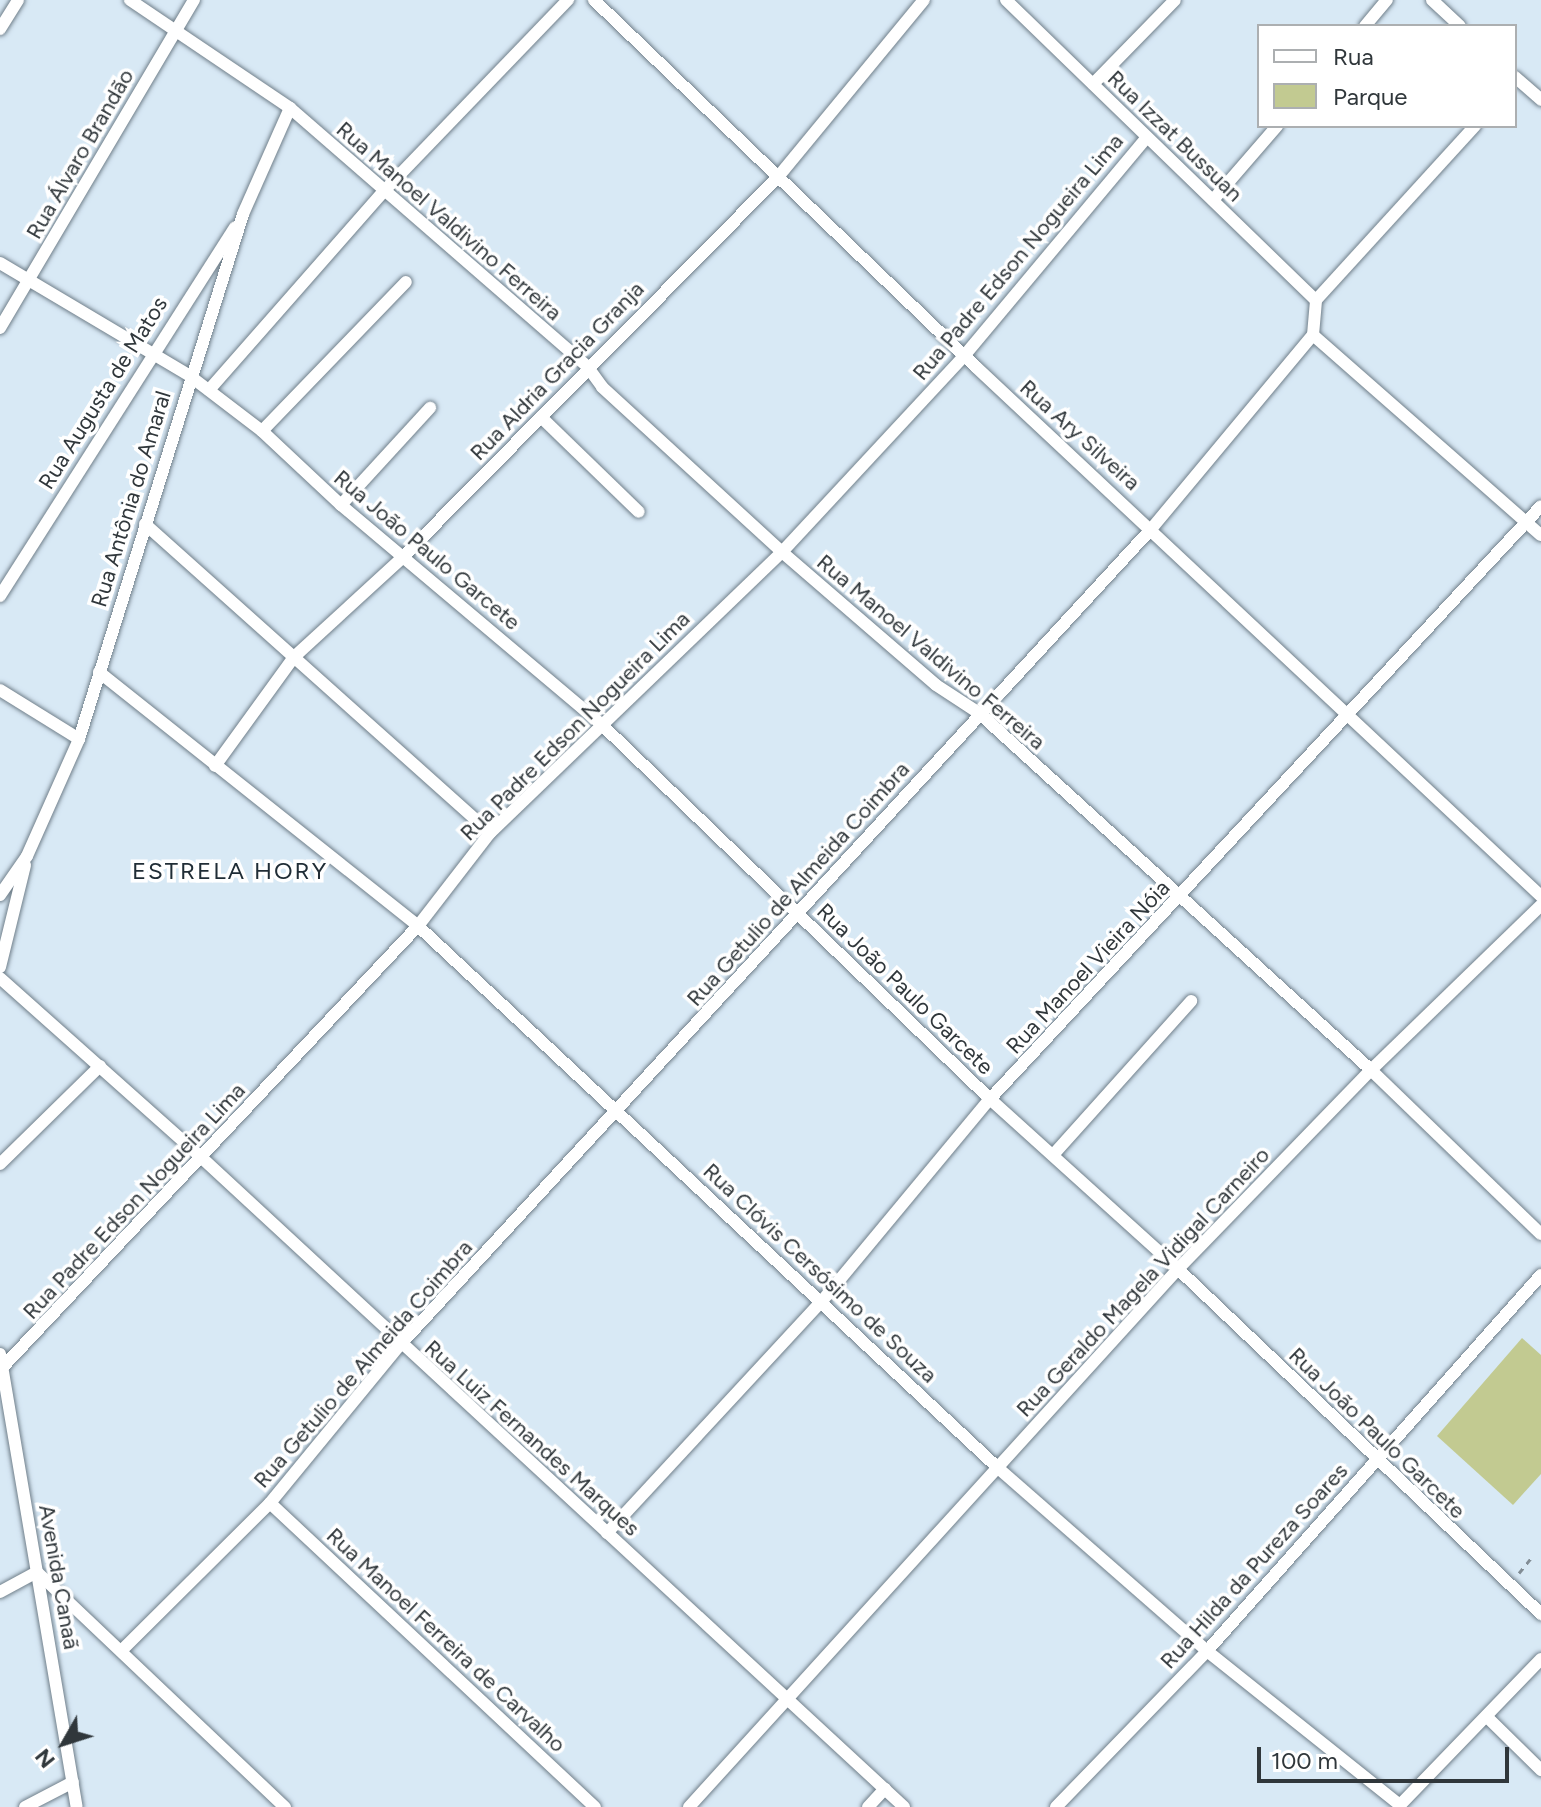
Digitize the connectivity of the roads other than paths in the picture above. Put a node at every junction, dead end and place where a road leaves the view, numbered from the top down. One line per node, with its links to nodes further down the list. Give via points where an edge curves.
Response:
1 (18, 0): 14 (street)
2 (130, 0): 13 (street, Rua Manoel Valdivino Ferreira)
3 (194, 0): 13 (street, Rua Álvaro Brandão)
4 (568, 0): 23 (street)
5 (594, 0): 22 (street, Rua Ary Silveira)
6 (924, 0): 22 (street, Rua Aldria Gracia Granja)
7 (1006, 0): 16 (street, Rua Izzat Bussuan)
8 (1175, 0): 16 (street)
9 (1387, 0): 11 (street)
10 (1432, 0): 12 (street)
11 (1367, 24)
12 (1458, 24)
13 (176, 27): 18 (street, Rua Manoel Valdivino Ferreira); 27 (street, Rua Álvaro Brandão)
14 (0, 29)
15 (1517, 80): 17 (street)
16 (1093, 84): 21 (street, Rua Izzat Bussuan)
17 (1541, 100)
18 (290, 108): 23 (street, Rua Manoel Valdivino Ferreira); 25 (street, Rua Antônia do Amaral)
19 (1275, 128): 24 (street)
20 (1473, 128): 29 (street)
21 (1146, 138): 24 (street, Rua Izzat Bussuan); 33 (street, Rua Padre Edson Nogueira Lima)
22 (778, 177): 33 (street, Rua Ary Silveira); 34 (street, Rua Aldria Gracia Granja)
23 (383, 192): 34 (street, Rua Manoel Valdivino Ferreira); 36 (street)
24 (1213, 200): 29 (street, Rua Izzat Bussuan)
25 (243, 214): 32 (street, Rua Augusta de Matos); 35 (street, Rua Antônia do Amaral)
26 (0, 263): 27 (street, Rua João Paulo Garcete)
27 (30, 281): 30 (street, Rua Álvaro Brandão); 32 (street, Rua João Paulo Garcete)
28 (406, 282): 39 (street)
29 (1316, 300): 31 (street)
30 (0, 328)
31 (1313, 335): 43 (street); 45 (street, Rua Getulio de Almeida Coimbra)
32 (150, 353): 35 (street, Rua João Paulo Garcete); 49 (street, Rua Augusta de Matos)
33 (964, 356): 45 (street, Rua Ary Silveira); 47 (street, Rua Padre Edson Nogueira Lima)
34 (587, 366): 38 (street, Rua Aldria Gracia Granja); 47 (street, Rua Manoel Valdivino Ferreira, via 602,387)
35 (190, 376): 36 (street, Rua João Paulo Garcete); 44 (street, Rua Antônia do Amaral)
36 (209, 390): 39 (street, Rua João Paulo Garcete)
37 (430, 408): 40 (street)
38 (541, 417): 42 (street); 48 (street, Rua Aldria Gracia Granja)
39 (262, 431): 40 (street, Rua João Paulo Garcete)
40 (341, 505): 48 (street, Rua João Paulo Garcete)
41 (1541, 506): 43 (street, Rua Manoel Vieira Nóia)
42 (639, 512)
43 (1526, 523): 46 (street); 54 (street, Rua Manoel Vieira Nóia)
44 (145, 524): 50 (street); 51 (street, Rua Antônia do Amaral)
45 (1152, 528): 53 (street, Rua Getulio de Almeida Coimbra); 54 (street, Rua Ary Silveira)
46 (1541, 535)
47 (782, 552): 53 (street, Rua Manoel Valdivino Ferreira, via 936,685); 55 (street, Rua Padre Edson Nogueira Lima)
48 (403, 557): 50 (street, Rua Aldria Gracia Granja); 55 (street, Rua João Paulo Garcete)
49 (0, 596)
50 (294, 657): 57 (street, Rua Aldria Gracia Granja); 58 (street)
51 (99, 672): 56 (street, Rua Antônia do Amaral); 57 (street, Rua Clóvis Cersósimo de Souza)
52 (0, 690): 56 (street)
53 (979, 713): 62 (street, Rua Manoel Valdivino Ferreira); 64 (street, Rua Getulio de Almeida Coimbra)
54 (1348, 714): 61 (street, Rua Ary Silveira); 62 (street, Rua Manoel Vieira Nóia)
55 (601, 724): 58 (street, Rua Padre Edson Nogueira Lima); 64 (street, Rua João Paulo Garcete)
56 (79, 739): 59 (street, Rua Antônia do Amaral)
57 (215, 766): 65 (street, Rua Clóvis Cersósimo de Souza)
58 (490, 833): 65 (street, Rua Padre Edson Nogueira Lima)
59 (27, 856): 60 (street, Rua Antônia do Amaral); 66 (street)
60 (0, 895)
61 (1541, 896)
62 (1180, 899): 70 (street, Rua Manoel Valdivino Ferreira); 71 (street, Rua Manoel Vieira Nóia)
63 (1541, 905): 70 (street, Rua Geraldo Magela Vidigal Carneiro)
64 (801, 915): 71 (street, Rua João Paulo Garcete); 72 (street, Rua Getulio de Almeida Coimbra)
65 (418, 926): 72 (street, Rua Clóvis Cersósimo de Souza); 74 (street, Rua Padre Edson Nogueira Lima)
66 (0, 967)
67 (0, 978): 69 (street, Rua Luiz Fernandes Marques)
68 (1191, 1001): 73 (street)
69 (100, 1066): 74 (street, Rua Luiz Fernandes Marques); 75 (street)
70 (1371, 1070): 76 (street, Rua Manoel Valdivino Ferreira); 77 (street, Rua Geraldo Magela Vidigal Carneiro)
71 (990, 1099): 73 (street, Rua João Paulo Garcete); 79 (street, Rua Manoel Vieira Nóia)
72 (616, 1110): 79 (street, Rua Clóvis Cersósimo de Souza); 80 (street, Rua Getulio de Almeida Coimbra)
73 (1053, 1155): 77 (street, Rua João Paulo Garcete)
74 (202, 1158): 80 (street, Rua Luiz Fernandes Marques); 82 (street, Rua Padre Edson Nogueira Lima)
75 (0, 1164)
76 (1541, 1234)
77 (1178, 1269): 83 (street, Rua João Paulo Garcete); 84 (street, Rua Geraldo Magela Vidigal Carneiro)
78 (1541, 1275): 83 (street, Rua Hilda da Pureza Soares)
79 (822, 1301): 84 (street, Rua Clóvis Cersósimo de Souza); 86 (street, Rua Manoel Vieira Nóia)
80 (400, 1345): 85 (street, Rua Getulio de Almeida Coimbra); 86 (street, Rua Luiz Fernandes Marques)
81 (0, 1354): 82 (street, Avenida Canaã)
82 (2, 1369): 87 (street, Avenida Canaã)
83 (1375, 1462): 89 (street, Rua João Paulo Garcete); 91 (street, Rua Hilda da Pureza Soares)
84 (998, 1468): 91 (street, Rua Clóvis Cersósimo de Souza); 93 (street, Rua Geraldo Magela Vidigal Carneiro)
85 (270, 1503): 90 (street, Rua Getulio de Almeida Coimbra); 101 (street, Rua Manoel Ferreira de Carvalho)
86 (607, 1533): 93 (street, Rua Luiz Fernandes Marques)
87 (37, 1572): 88 (street); 90 (street); 96 (street, Avenida Canaã)
88 (0, 1592)
89 (1541, 1614)
90 (121, 1651): 100 (street)
91 (1207, 1651): 94 (street, Rua Clóvis Cersósimo de Souza, via 1400,1805); 105 (street, Rua Hilda da Pureza Soares)
92 (1541, 1659): 94 (street)
93 (790, 1700): 97 (street); 102 (street, Rua Geraldo Magela Vidigal Carneiro)
94 (1487, 1717): 95 (street)
95 (1541, 1770)
96 (73, 1782): 98 (street); 99 (street, Avenida Canaã)
97 (885, 1789): 103 (street); 104 (street)
98 (25, 1807)
99 (77, 1807)
100 (285, 1807)
101 (595, 1807)
102 (689, 1807)
103 (868, 1807)
104 (904, 1807)
105 (1056, 1807)

